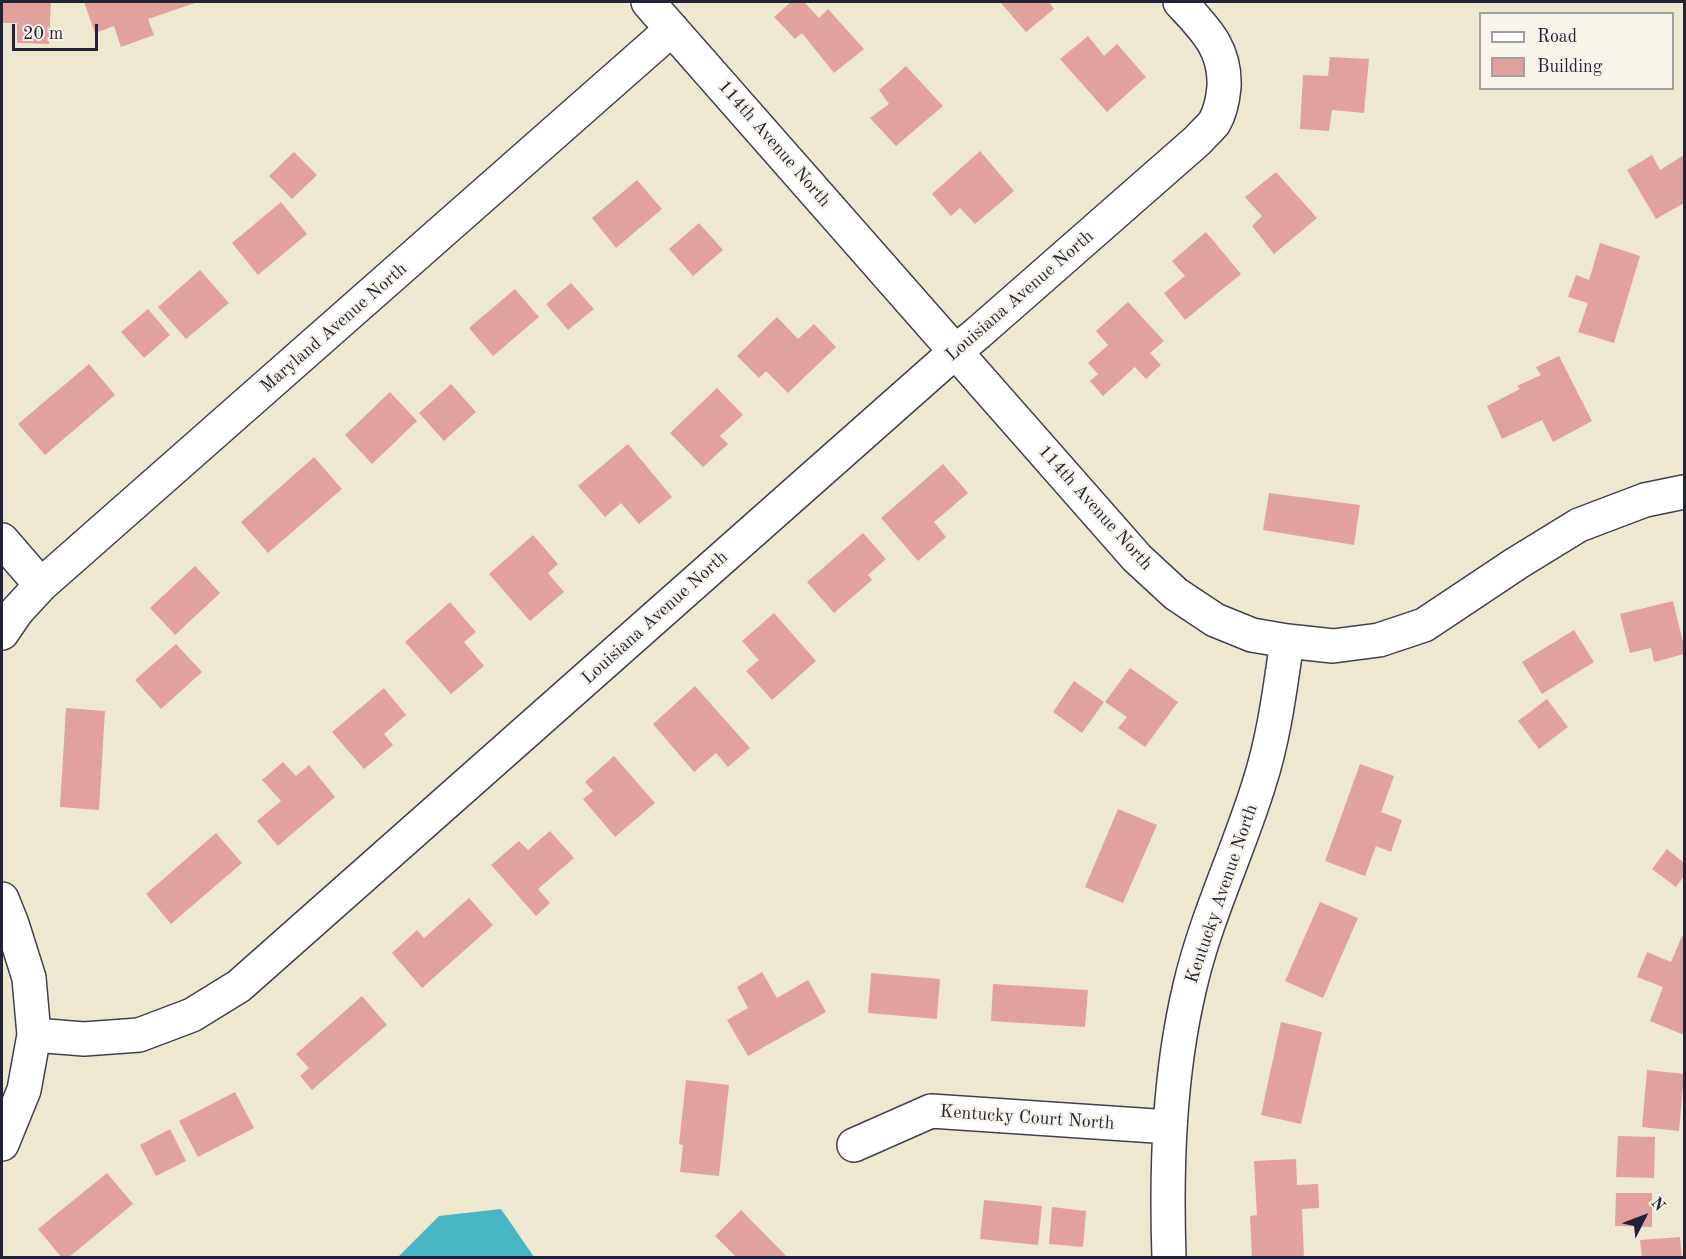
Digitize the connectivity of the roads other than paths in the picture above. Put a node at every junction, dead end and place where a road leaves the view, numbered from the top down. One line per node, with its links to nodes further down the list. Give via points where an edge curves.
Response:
1 (648, 2): 3 (street, 114th Avenue North)
2 (1180, 2): 4 (street, Louisiana Avenue North, via 1219,51 1225,72 1223,98 1215,121)
3 (672, 29): 4 (street, 114th Avenue North); 7 (street, Maryland Avenue North)
4 (955, 352): 9 (street, 114th Avenue North, via 1137,558 1176,594 1215,620); 11 (street, Louisiana Avenue North, via 239,986 192,1015 139,1035 84,1039)
5 (1684, 492): 9 (street, 114th Avenue North, via 1645,500 1580,525 1424,625 1379,639 1333,646)
6 (2, 540): 7 (street)
7 (41, 585): 8 (street, Maryland Avenue North)
8 (2, 633)
9 (1287, 642): 12 (street, Kentucky Avenue North, via 1276,717 1260,783 1190,986)
10 (2, 899): 11 (street, via 29,978)
11 (34, 1035): 13 (street, via 24,1089)
12 (1170, 1127): 14 (street, Kentucky Court North, via 931,1111); 15 (street, Kentucky Avenue North)
13 (2, 1144)
14 (854, 1145)
15 (1169, 1257)

